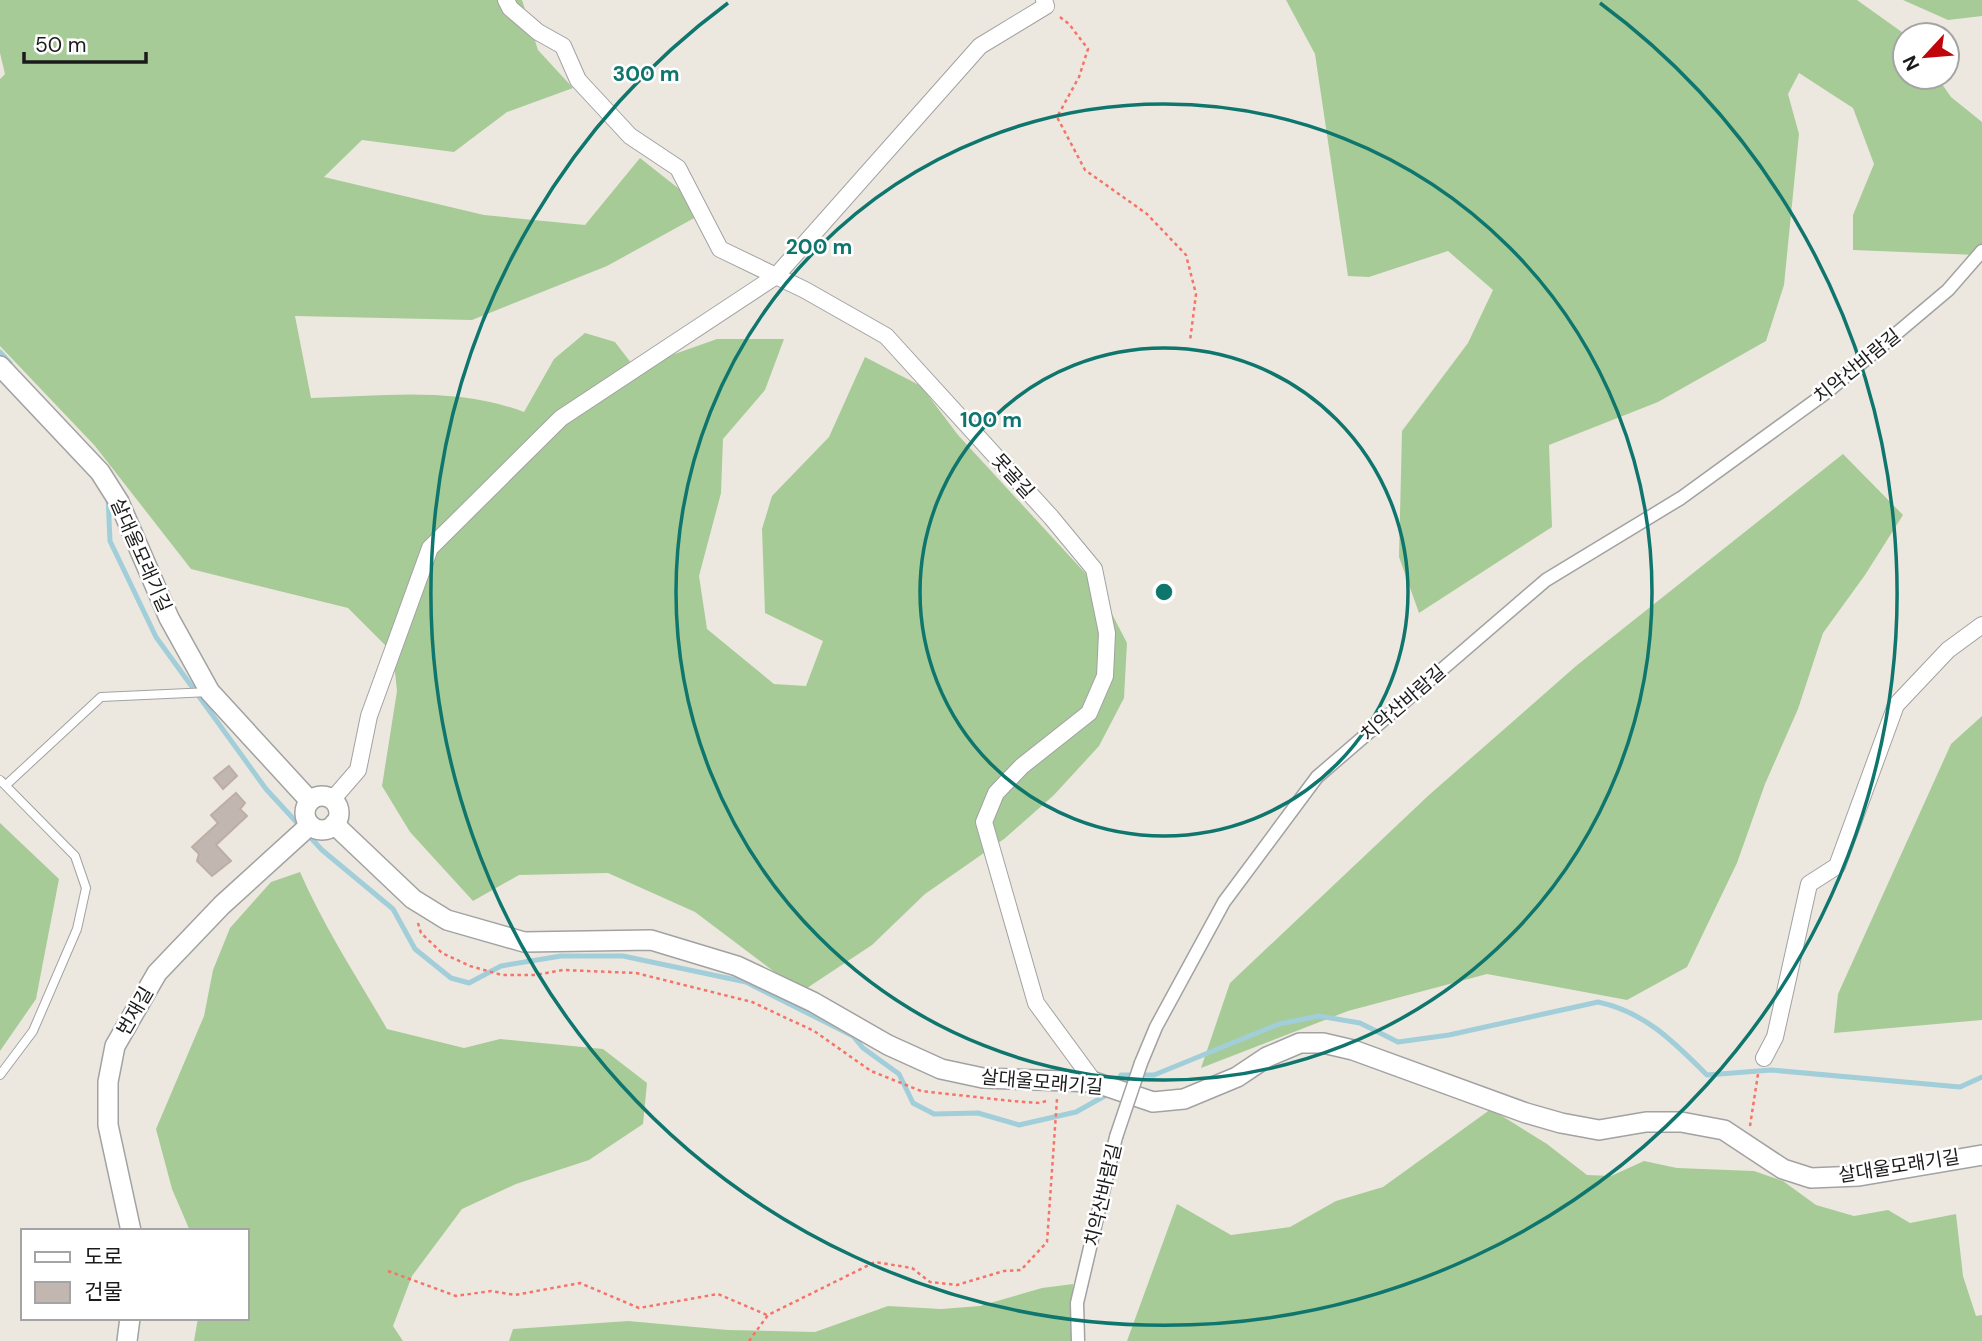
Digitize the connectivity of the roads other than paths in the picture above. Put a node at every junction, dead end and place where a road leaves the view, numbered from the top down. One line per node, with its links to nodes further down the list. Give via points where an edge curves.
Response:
1 (506, 0): 4 (street, 못골길, via 538,32 562,46 578,80 631,136 678,168 720,249)
2 (1045, 3): 4 (street, via 980,46)
3 (1982, 251): 20 (street, 치악산바람길, bridge, via 1948,290 1827,392 1681,498 1546,580 1317,776 1224,902 1156,1027 1116,1137 1077,1303)
4 (776, 276): 9 (street, via 561,418 430,548 369,716 358,770); 15 (street, 못골길, via 886,337 1094,569 1107,633 1105,676 1089,713 1022,766 996,793 984,822 1036,1003)
5 (0, 366): 7 (street, 살대울모래기길, via 100,472 119,502)
6 (1982, 625): 13 (street, via 1948,650 1896,705 1837,866 1809,884 1776,1037)
7 (205, 692): 8 (lane, via 101,697); 10 (street, 살대울모래기길)
8 (3, 783): 14 (lane, via 75,856 86,888 77,929 33,1031)
9 (332, 800): 10 (street, via 322,796); 11 (street, via 338,810)
10 (310, 802): 12 (street, via 305,815)
11 (334, 824): 12 (street, via 325,830); 15 (street, 살대울모래기길, via 413,900 447,920 524,942 651,940 737,966 941,1069 983,1078)
12 (309, 827): 17 (street, 번재길, via 222,905 157,973 115,1046 108,1082 108,1125)
13 (1764, 1058)
14 (0, 1075)
15 (1100, 1083): 16 (street, 살대울모래기길, via 1153,1102 1184,1099 1300,1043 1323,1043 1561,1123 1599,1130 1681,1122 1724,1130 1783,1169 1811,1178 1859,1176)
16 (1982, 1155)
17 (131, 1229)
18 (130, 1320): 19 (street)
19 (127, 1341)
20 (1078, 1341)

